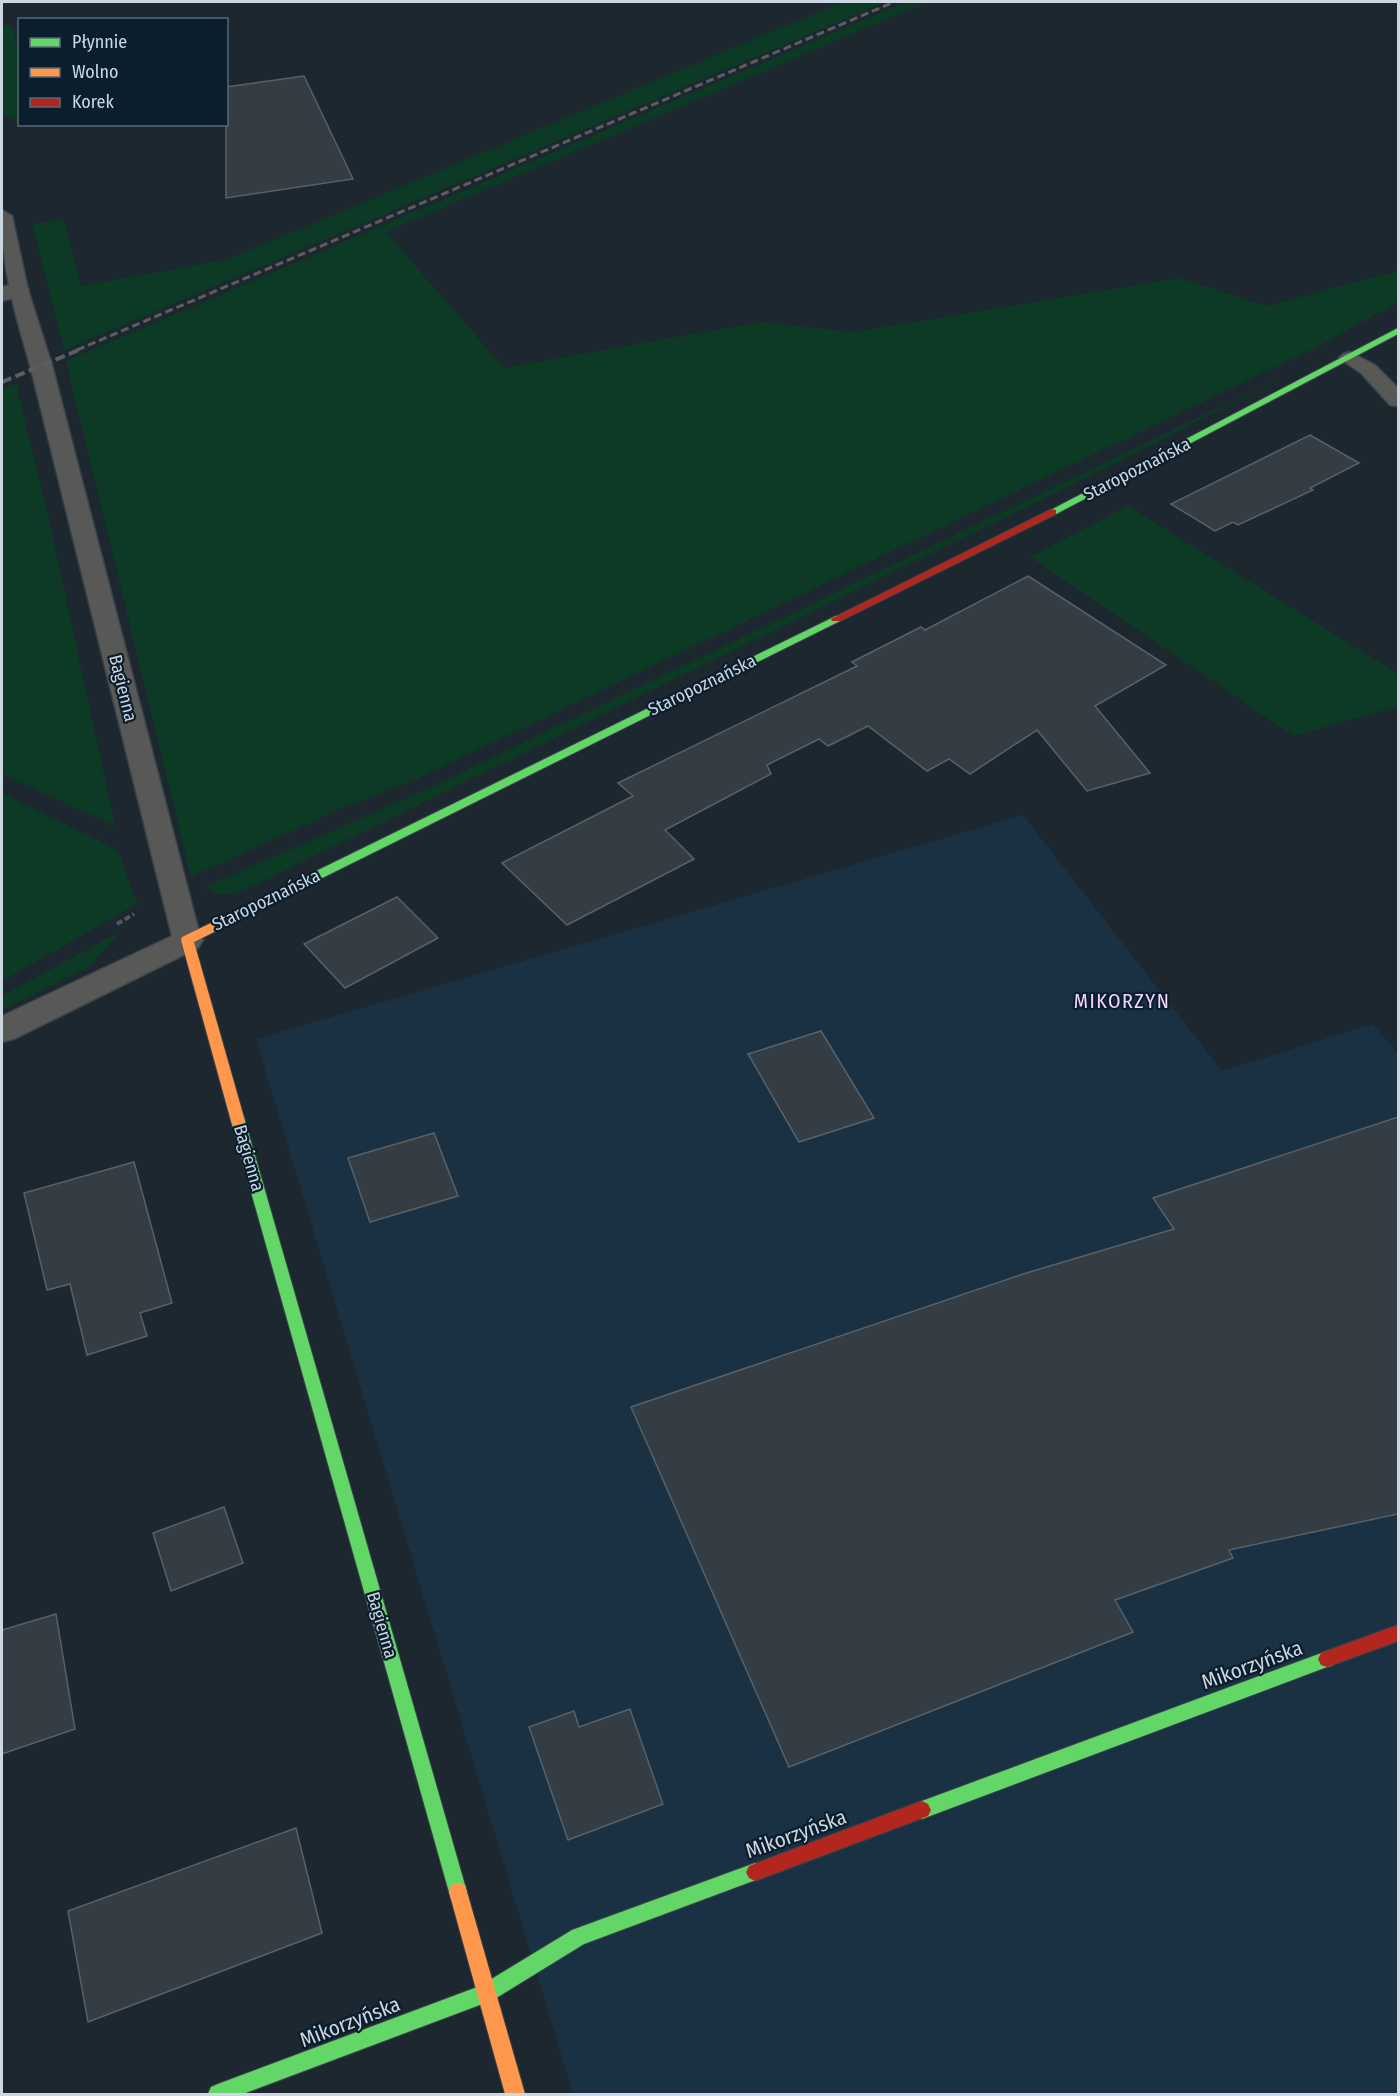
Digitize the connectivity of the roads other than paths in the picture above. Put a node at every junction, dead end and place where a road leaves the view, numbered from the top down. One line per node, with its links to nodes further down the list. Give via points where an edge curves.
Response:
1 (3, 230): 2 (lane, Bagienna)
2 (10, 292): 6 (lane, Bagienna, via 44,376)
3 (1398, 331): 4 (street, Staropoznańska)
4 (1350, 357): 5 (lane, via 1368,369); 6 (street, Staropoznańska, via 1116,480)
5 (1398, 400)
6 (187, 940): 7 (street, Staropoznańska); 9 (street, Bagienna)
7 (2, 1030)
8 (1398, 1633): 9 (street, Mikorzyńska, via 579,1937)
9 (486, 1993): 10 (street, Mikorzyńska); 11 (street, Bagienna)
10 (218, 2094)
11 (515, 2094)

